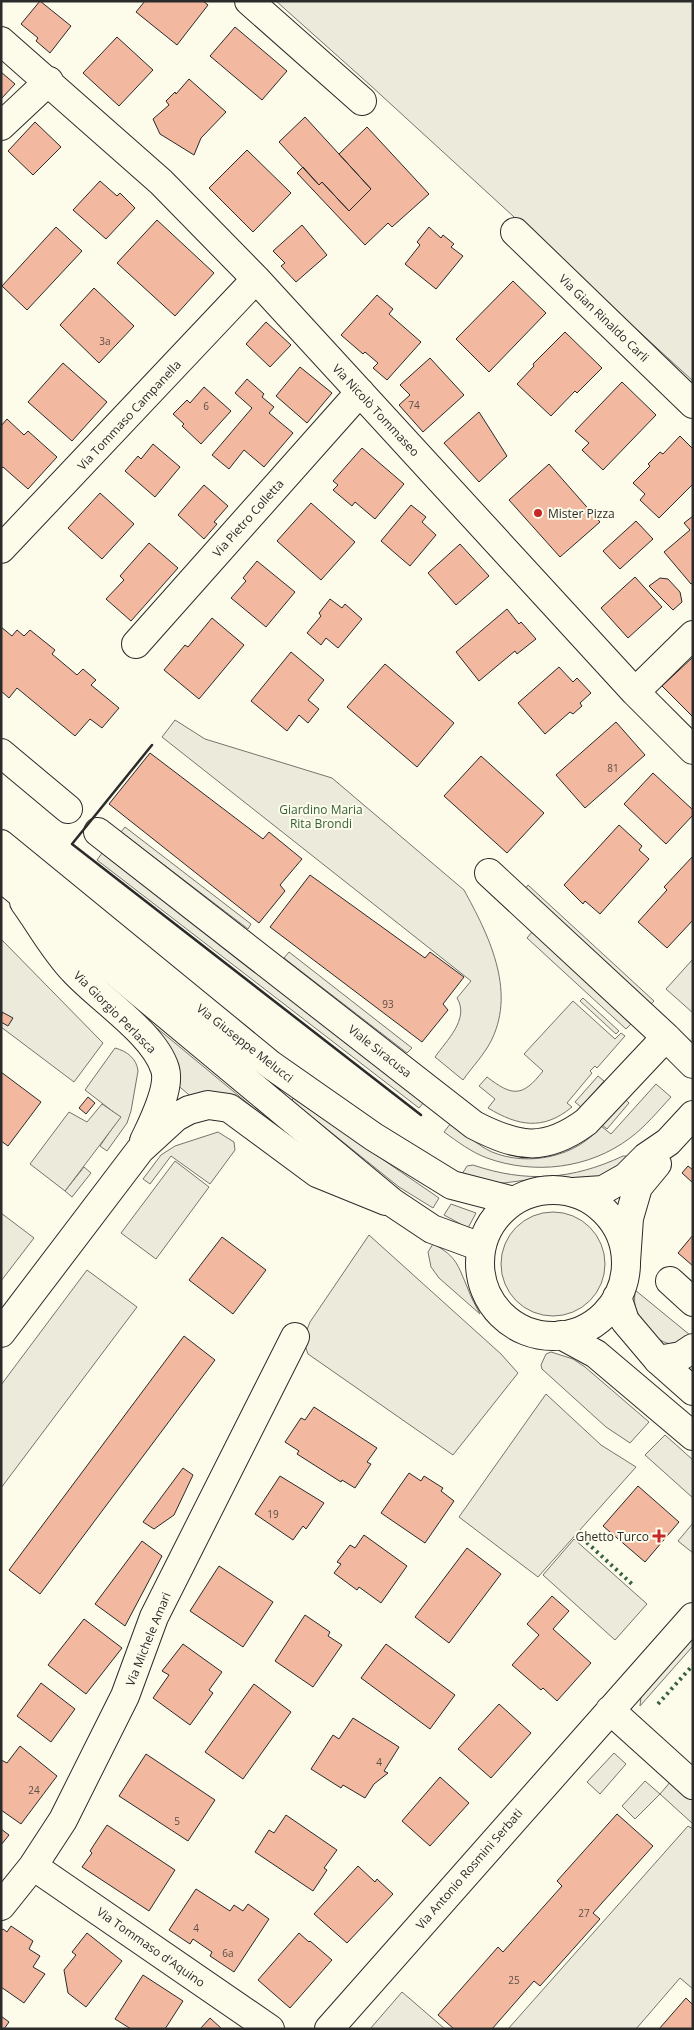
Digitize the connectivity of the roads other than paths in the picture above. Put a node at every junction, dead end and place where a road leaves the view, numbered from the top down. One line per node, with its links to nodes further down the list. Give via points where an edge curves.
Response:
1 (249, 1): 4 (street)
2 (1, 41): 3 (street, Via Nicolò Tommaseo)
3 (49, 82): 5 (street); 7 (street, Via Nicolò Tommaseo, via 162,182)
4 (362, 101)
5 (1, 126)
6 (515, 232): 9 (street, Via Gian Rinaldo Carli)
7 (256, 279): 8 (street, Via Nicolò Tommaseo); 10 (street, Via Tommaso Campanella)
8 (360, 392): 12 (street, Via Pietro Colletta); 13 (street, Via Nicolò Tommaseo)
9 (693, 404)
10 (1, 549)
11 (693, 635): 13 (street)
12 (136, 644)
13 (635, 692): 14 (street, Via Nicolò Tommaseo)
14 (693, 750)
15 (1, 753): 16 (street)
16 (68, 809)
17 (98, 832): 21 (street, Viale Siracusa, via 474,1125 500,1139 529,1144 547,1142 576,1130)
18 (1, 844): 27 (street, Via Giuseppe Melucci, via 271,1065 374,1137 452,1185)
19 (489, 873): 21 (street)
20 (7, 882): 25 (street, Via Giorgio Perlasca, via 72,969 156,1050 166,1071 164,1091); 28 (street)
21 (666, 1037): 22 (street)
22 (693, 1064)
23 (693, 1115): 24 (street)
24 (668, 1142): 26 (street, via 646,1157 626,1177 603,1190); 30 (street, via 656,1166 638,1187 629,1218)
25 (140, 1150): 28 (street, Via Giorgio Perlasca, via 189,1110 208,1105 229,1108 316,1173); 34 (street, Via Giorgio Perlasca)
26 (572, 1192): 27 (street, via 542,1190); 30 (street, via 587,1198 611,1218 619,1232)
27 (514, 1200): 29 (street, via 493,1220)
28 (393, 1204): 29 (street, via 432,1229)
29 (481, 1247): 35 (street, via 481,1278 493,1306 516,1326 530,1332 545,1336)
30 (626, 1262): 32 (street, via 624,1280)
31 (670, 1281): 33 (street)
32 (617, 1297): 35 (street, via 599,1319 575,1332); 38 (street, via 625,1322)
33 (693, 1302)
34 (1, 1333)
35 (561, 1335): 40 (street, via 596,1354)
36 (294, 1337): 44 (street, Via Michele Amari, via 154,1617 126,1696 63,1820)
37 (693, 1348): 38 (street, via 680,1356)
38 (658, 1360): 39 (street)
39 (693, 1391)
40 (693, 1436)
41 (693, 1617): 42 (street, Via Antonio Rosmini Serbati)
42 (610, 1710): 43 (street); 47 (street, Via Antonio Rosmini Serbati)
43 (693, 1785)
44 (32, 1866): 45 (street, Via Michele Amari); 46 (street, Via Tommaso d'Aquino)
45 (1, 1906)
46 (270, 2029)
47 (329, 2029)

